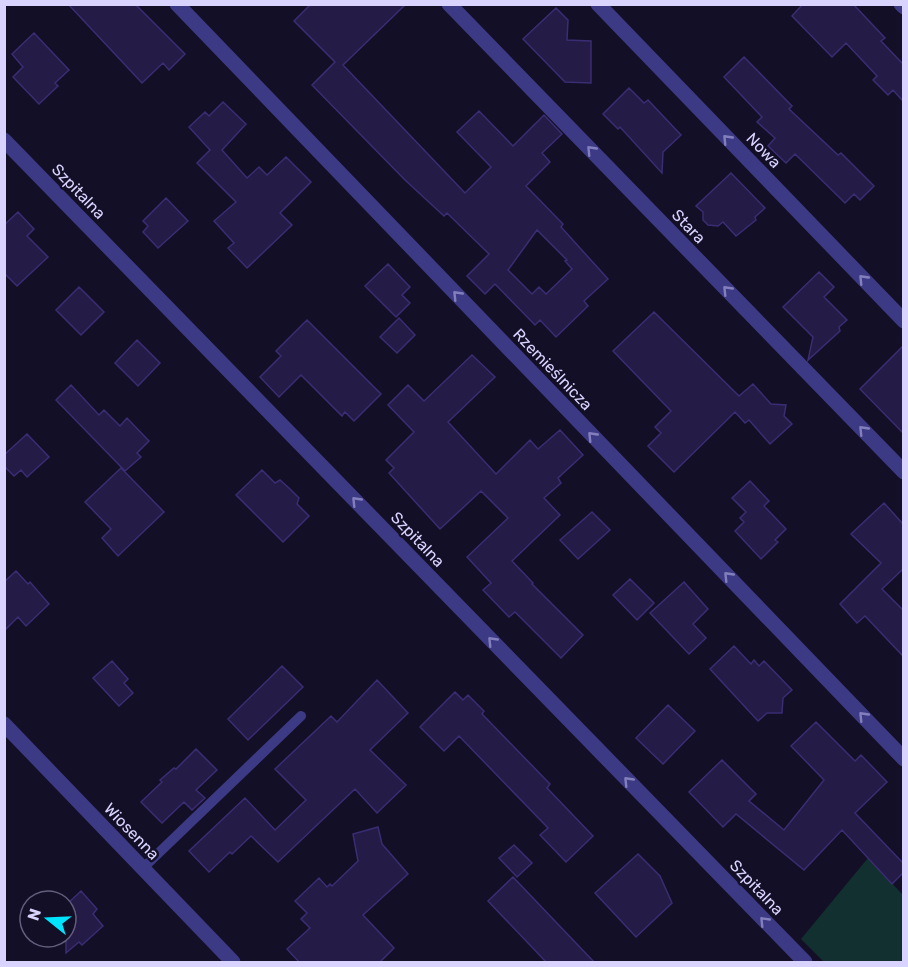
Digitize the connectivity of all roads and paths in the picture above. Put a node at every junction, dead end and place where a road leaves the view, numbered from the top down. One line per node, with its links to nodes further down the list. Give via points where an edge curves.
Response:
1 (177, 4): 9 (street, Rzemieślnicza, one-way to 1)
2 (449, 4): 6 (street, Stara, one-way to 2)
3 (598, 4): 5 (street, Nowa, one-way to 3)
4 (4, 140): 12 (street, Szpitalna, one-way to 4)
5 (903, 321)
6 (903, 472)
7 (301, 716): 10 (lane)
8 (4, 724): 10 (street, Wiosenna)
9 (903, 759)
10 (142, 868): 11 (street, Wiosenna)
11 (232, 963)
12 (805, 963)

